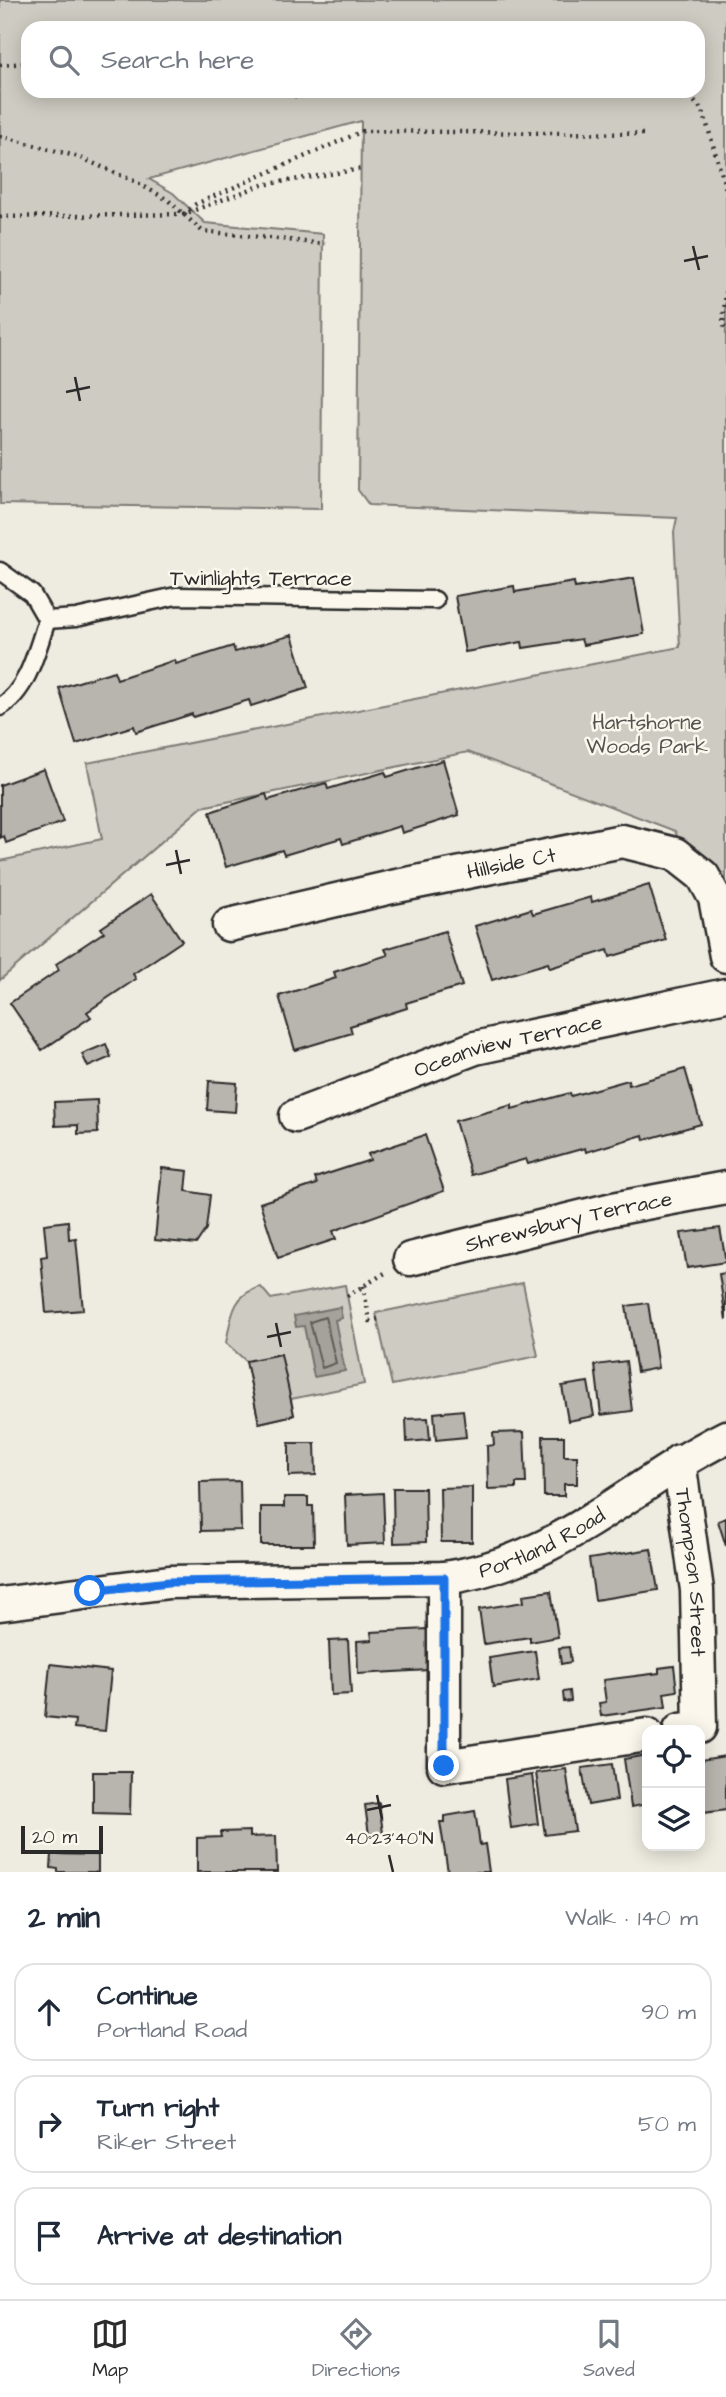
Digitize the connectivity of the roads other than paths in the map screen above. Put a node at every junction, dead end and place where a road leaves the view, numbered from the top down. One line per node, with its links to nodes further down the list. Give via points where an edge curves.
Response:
1 (0, 570): 3 (lane, via 32,594)
2 (435, 600): 3 (lane, Twinlights Terrace, via 176,596)
3 (47, 620): 4 (lane, via 16,695)
4 (2, 706)
5 (229, 925): 6 (street, Hillside Ct, via 622,841 675,854 703,876 715,898)
6 (726, 956)
7 (726, 995): 8 (street, Oceanview Terrace, via 475,1048)
8 (296, 1116)
9 (726, 1188): 10 (street, Shrewsbury Terrace, via 613,1209)
10 (410, 1259)
11 (726, 1437): 12 (street, Portland Road)
12 (679, 1461): 13 (street, Portland Road, via 543,1550 486,1571); 15 (street, Thompson Street, via 697,1590)
13 (444, 1578): 14 (street, Portland Road, via 169,1582); 16 (street, via 444,1766)
14 (0, 1604)
15 (690, 1725)
16 (642, 1736)

